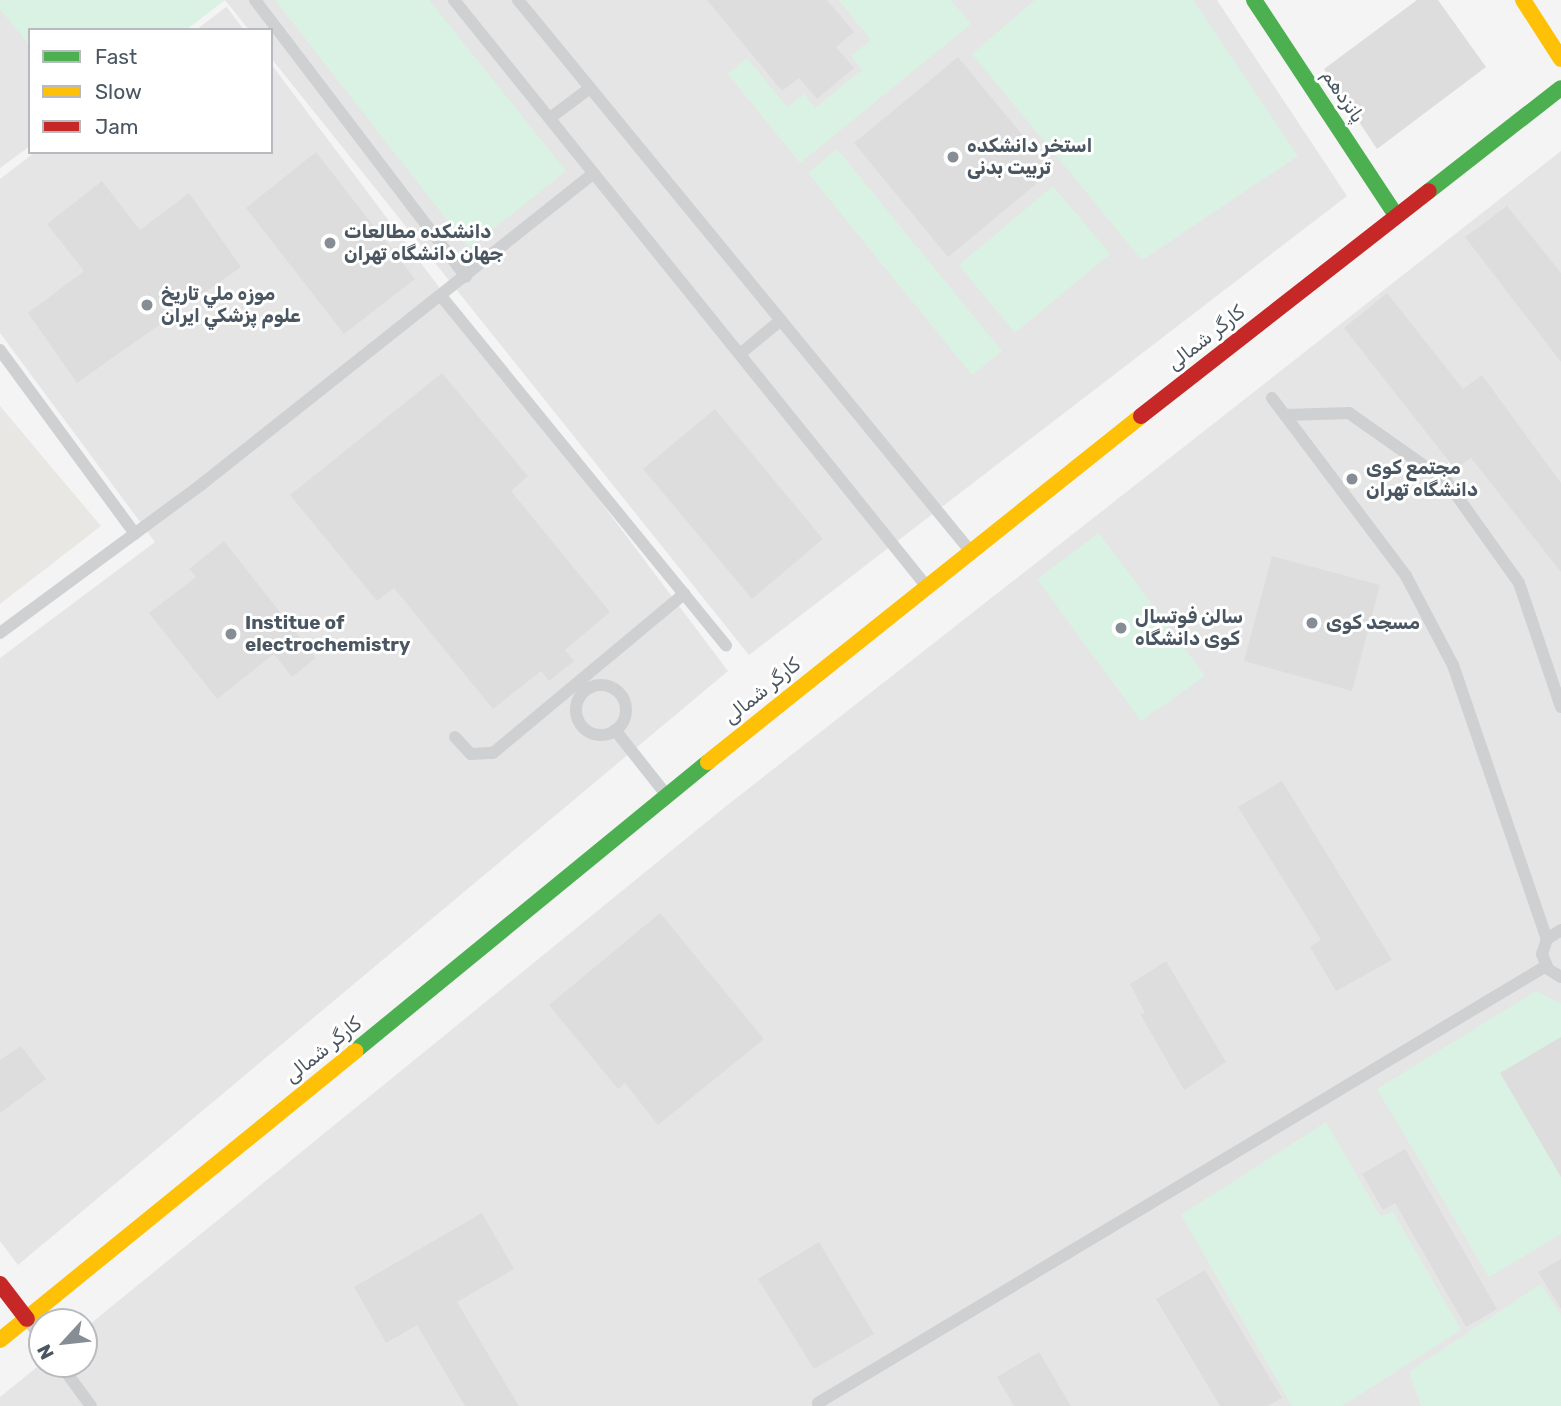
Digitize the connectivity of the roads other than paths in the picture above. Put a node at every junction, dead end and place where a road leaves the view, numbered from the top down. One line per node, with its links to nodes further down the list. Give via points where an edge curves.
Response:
1 (256, 0): 12 (lane)
2 (454, 0): 9 (lane)
3 (518, 0): 7 (lane)
4 (1254, 0): 11 (main road, پانزدهم)
5 (1523, 0): 6 (main road)
6 (1561, 59)
7 (590, 88): 9 (lane); 14 (lane)
8 (1561, 88): 11 (main road, کارگر شمالی)
9 (550, 118): 10 (lane)
10 (594, 173): 12 (lane); 16 (lane)
11 (1396, 215): 20 (main road, کارگر شمالی)
12 (466, 276): 13 (lane)
13 (442, 296): 19 (lane); 22 (lane)
14 (781, 320): 16 (lane); 20 (lane)
15 (0, 350): 19 (lane)
16 (740, 354): 21 (lane)
17 (1272, 398): 18 (lane)
18 (1284, 415): 26 (lane, via 1349,413 1447,482 1519,583); 31 (lane, via 1406,576 1453,665)
19 (135, 534): 23 (lane)
20 (969, 550): 21 (main road, کارگر شمالی)
21 (925, 584): 29 (main road, کارگر شمالی)
22 (684, 594): 24 (lane); 25 (lane)
23 (0, 633)
24 (726, 646)
25 (580, 687): 27 (lane, via 576,705 584,728 599,734); 27 (lane, via 599,684 620,694 626,709); 28 (lane, via 493,753 471,754)
26 (1561, 707)
27 (615, 730): 29 (lane)
28 (455, 737)
29 (667, 796): 35 (main road, کارگر شمالی)
30 (1561, 930): 31 (lane)
31 (1546, 939): 32 (lane, via 1542,954)
32 (1546, 966): 33 (lane); 38 (lane)
33 (1561, 977)
34 (0, 1283): 35 (main road)
35 (27, 1319): 36 (main road, کارگر شمالی)
36 (0, 1340)
37 (71, 1378): 39 (lane)
38 (818, 1403)
39 (92, 1406)

